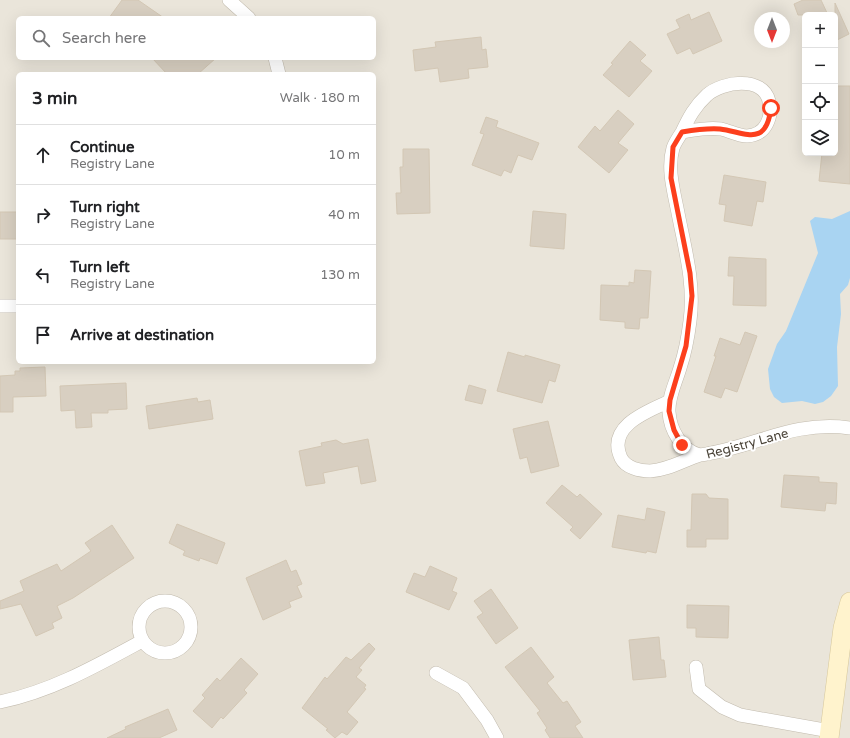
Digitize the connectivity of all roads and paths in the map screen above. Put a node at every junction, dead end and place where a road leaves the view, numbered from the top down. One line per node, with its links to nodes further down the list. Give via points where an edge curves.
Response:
1 (229, 0): 2 (street)
2 (247, 16)
3 (276, 60): 4 (street)
4 (278, 72)
5 (682, 132): 5 (street, Registry Lane, via 721,129 746,136 755,135 765,128 770,119 769,98 764,90 742,84 709,93 696,106); 8 (street, Registry Lane, via 673,147 671,178 690,273 692,296 686,346)
6 (0, 306): 7 (street)
7 (16, 306)
8 (670, 400): 10 (street, Registry Lane, via 671,421 678,439 690,453); 10 (street, via 637,417 623,429 617,444 622,460 629,466 650,471 661,470)
9 (850, 428): 10 (street, Registry Lane, via 818,426 798,429)
10 (700, 455)
11 (850, 602): 16 (main road, via 843,628)
12 (142, 641): 12 (street, via 153,651 162,653 178,650 190,633 188,615 179,606 168,601 154,603 140,617 138,629); 15 (street, via 83,673 48,688)
13 (696, 667): 16 (street, via 699,689 722,707 740,715)
14 (436, 673): 17 (street, via 463,688)
15 (0, 702)
16 (830, 734)
17 (497, 738)

